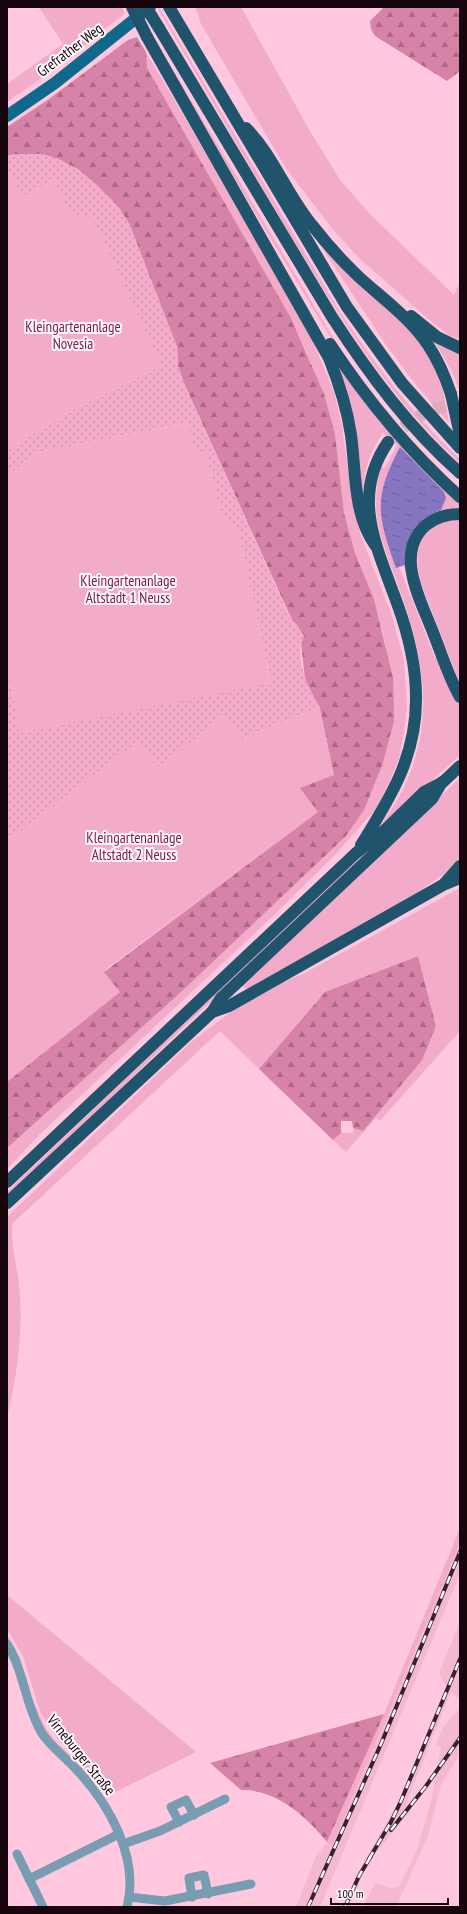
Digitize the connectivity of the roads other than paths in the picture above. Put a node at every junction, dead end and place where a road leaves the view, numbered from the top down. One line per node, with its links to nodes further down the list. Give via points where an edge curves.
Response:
1 (132, 7): 8 (highway, bridge)
2 (146, 7): 13 (highway, bridge, via 332,318 386,395 417,431)
3 (150, 7): 5 (main road, Grefrather Weg, via 55,83)
4 (172, 11): 6 (highway)
5 (7, 116)
6 (233, 116): 7 (highway, via 257,139); 12 (highway, via 348,307 402,383)
7 (291, 196): 9 (highway, via 362,271 437,337); 10 (highway, bridge, via 330,248 404,317 427,343 441,367 451,394)
8 (258, 229): 14 (highway, via 319,328 364,393 419,457); 16 (highway, via 315,331 336,376 351,435 361,509 367,533)
9 (460, 348)
10 (460, 435)
11 (388, 442): 16 (highway, via 375,465 370,485 370,516)
12 (460, 448)
13 (460, 473)
14 (460, 497)
15 (460, 514): 17 (highway, via 441,516 423,528 412,544 410,559 414,583)
16 (375, 545): 20 (highway, via 410,648 416,698 415,719 406,764 399,782)
17 (460, 697)
18 (460, 766): 19 (highway)
19 (443, 782): 20 (highway, via 424,792 385,830); 24 (highway, via 432,799 221,998)
20 (356, 853): 25 (highway)
21 (460, 866): 23 (highway)
22 (460, 878): 23 (highway)
23 (443, 886): 24 (highway, via 229,1006)
24 (212, 1012): 26 (highway)
25 (7, 1182)
26 (7, 1203)
27 (7, 1644): 31 (street, Virneburger Straße, via 15,1660 27,1701 42,1733 91,1787)
28 (225, 1799): 29 (street)
29 (194, 1815): 30 (street); 30 (street, via 186,1800 171,1808)
30 (179, 1822): 32 (street, via 147,1837)
31 (119, 1834): 32 (street, Virneburger Straße); 34 (street)
32 (123, 1844): 37 (street, Virneburger Straße, via 129,1870)
33 (17, 1854): 34 (street)
34 (29, 1879): 39 (street)
35 (251, 1884): 36 (street)
36 (208, 1894): 38 (street); 38 (street, via 204,1875 189,1878)
37 (129, 1897): 38 (street, via 166,1901); 40 (street, Virneburger Straße)
38 (192, 1897)
39 (43, 1907)
40 (127, 1907)

